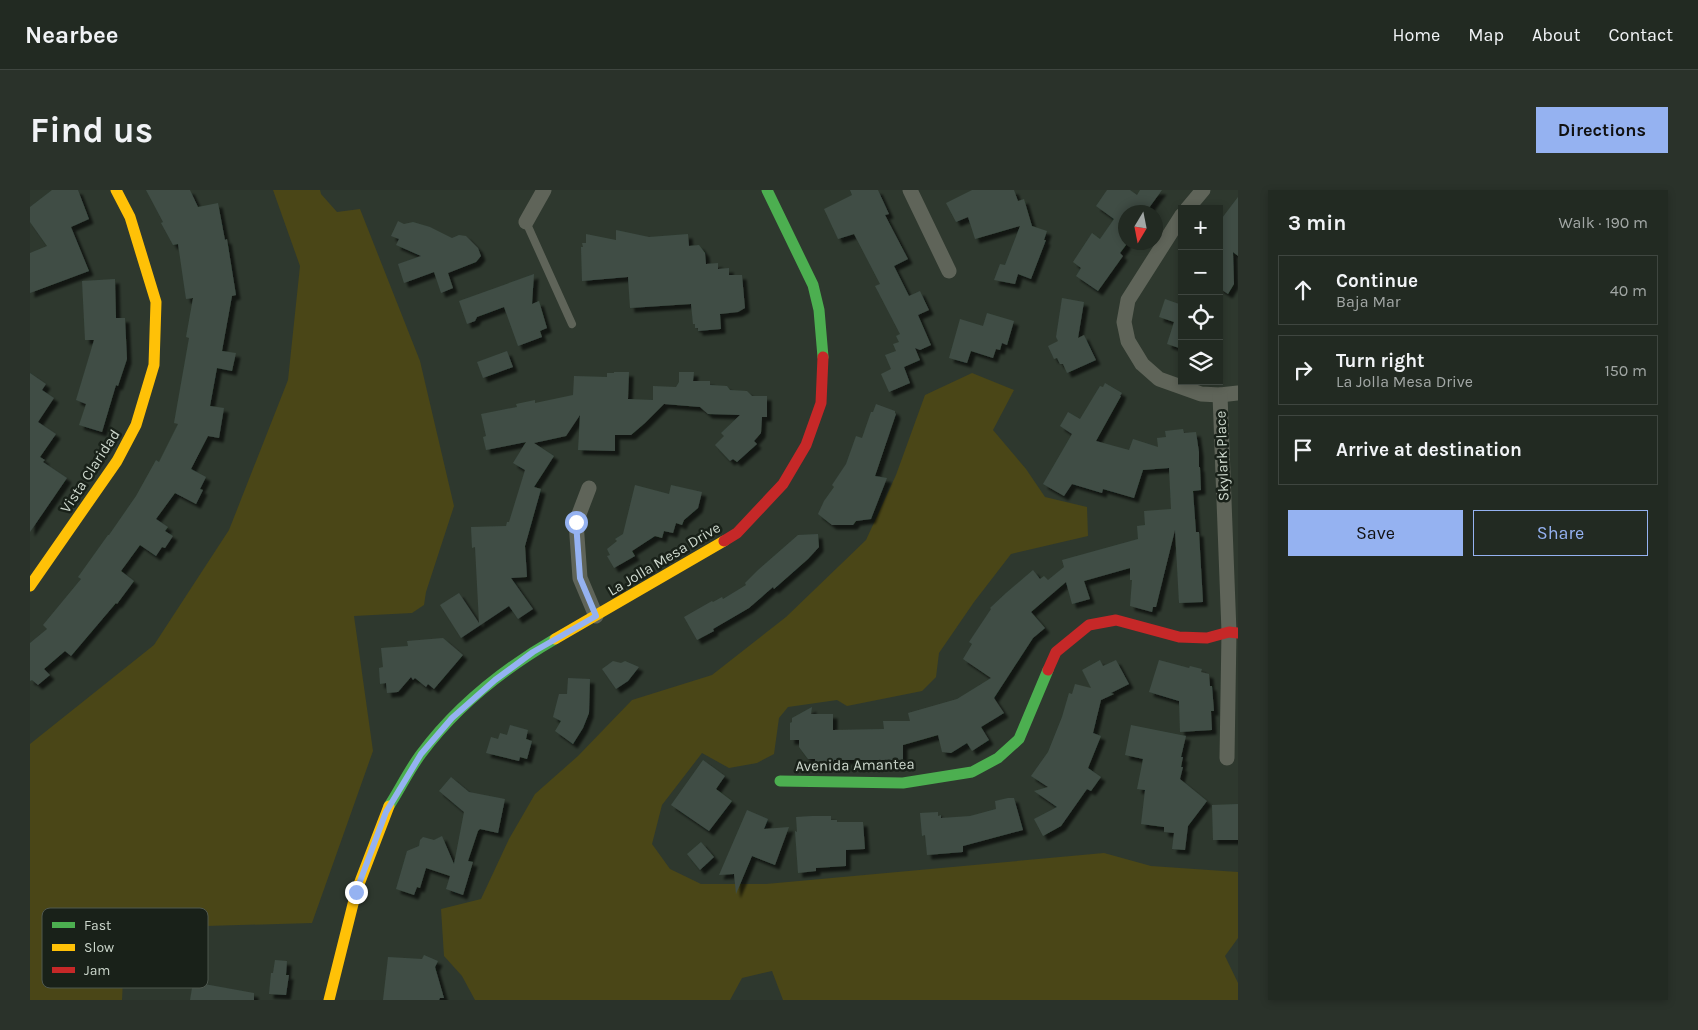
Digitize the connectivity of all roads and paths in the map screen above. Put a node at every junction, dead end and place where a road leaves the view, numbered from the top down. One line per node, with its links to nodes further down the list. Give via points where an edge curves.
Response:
1 (116, 190): 14 (street, Vista Claridad, via 130,217 156,302 154,364 136,425 118,461)
2 (544, 190): 8 (street)
3 (767, 190): 15 (street, La Jolla Mesa Drive, via 813,285 819,310 824,363 820,403 806,445 783,484 737,533)
4 (910, 190): 9 (street)
5 (1203, 190): 6 (street)
6 (1190, 205)
7 (1178, 221): 12 (street, via 1128,300 1124,322 1128,341 1142,364 1159,379 1200,394)
8 (526, 222): 10 (lane)
9 (949, 271)
10 (572, 324)
11 (1238, 393): 12 (street)
12 (1220, 395): 16 (street, Skylark Place)
13 (589, 488): 15 (street, via 576,522 580,578)
14 (30, 586)
15 (596, 616): 19 (street, La Jolla Mesa Drive, via 533,652 495,680 452,718 421,754 386,812 356,892)
16 (1234, 633): 17 (street, Skylark Place); 18 (street, Avenida Amantea, via 1207,638 1179,637 1116,620 1089,625 1056,652 1019,739 998,758 972,772 903,783)
17 (1227, 758)
18 (780, 781)
19 (329, 1000)

